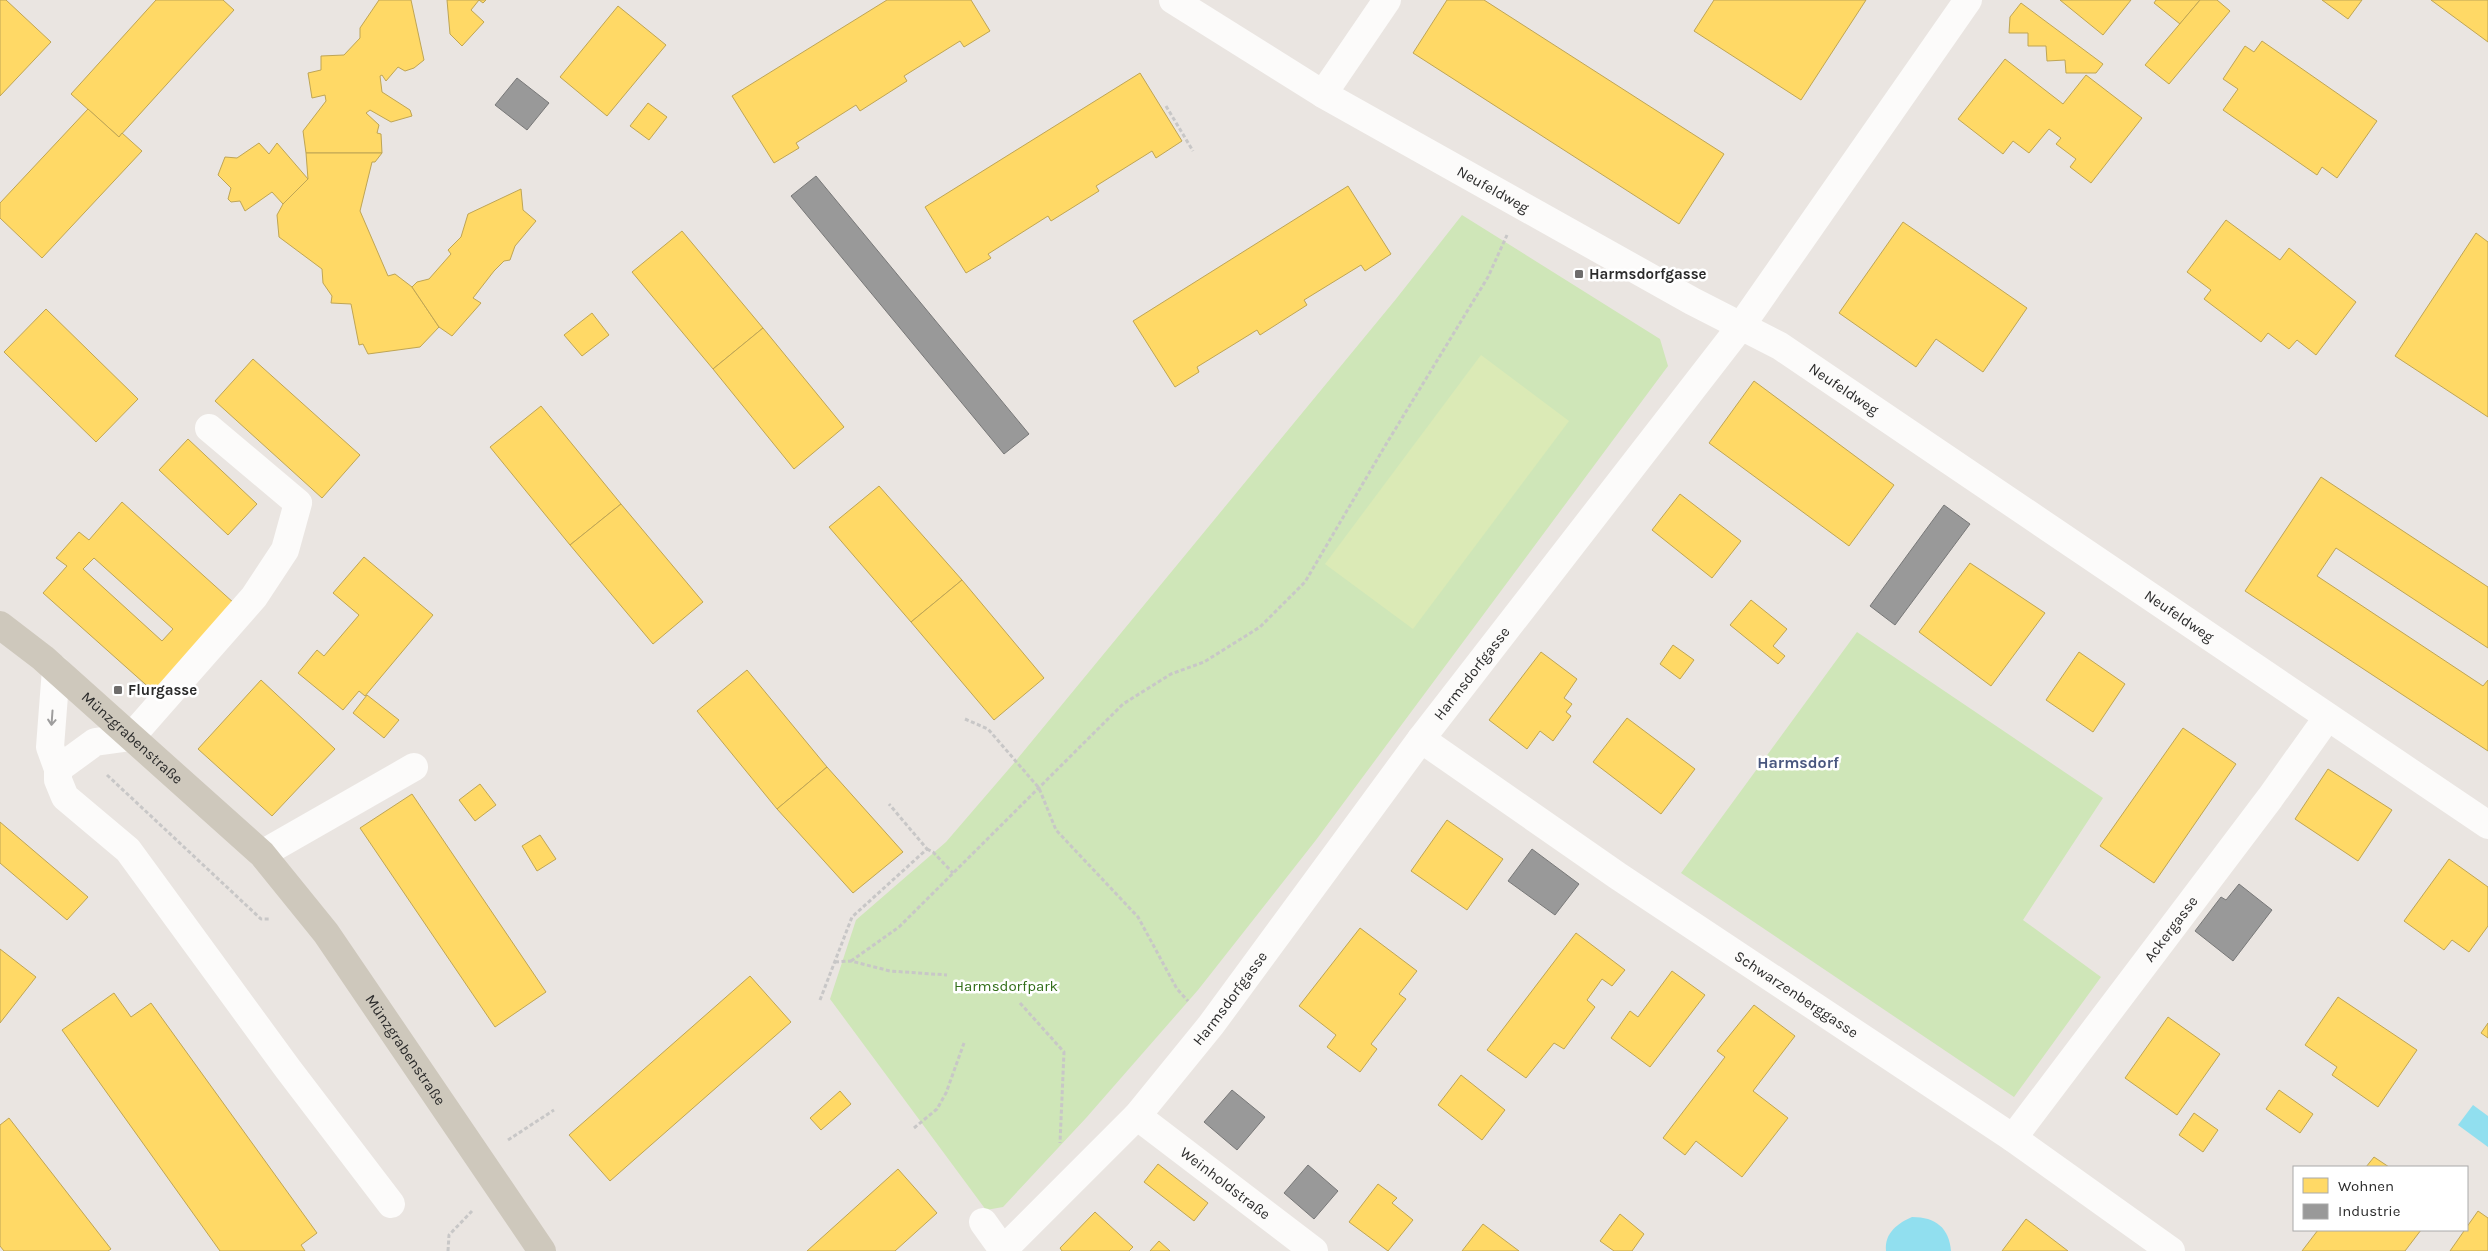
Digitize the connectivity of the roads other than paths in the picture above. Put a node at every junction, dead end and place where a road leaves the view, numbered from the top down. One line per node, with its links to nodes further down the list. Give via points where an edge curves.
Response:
1 (1173, 0): 4 (street, Neufeldweg)
2 (1387, 0): 4 (street)
3 (1968, 0): 5 (street, Harmsdorfgasse)
4 (1323, 94): 5 (street, Neufeldweg)
5 (1741, 326): 9 (street, Neufeldweg, via 1780,346); 11 (street, Harmsdorfgasse)
6 (209, 428): 10 (street, via 298,503 285,550 254,597)
7 (0, 625): 8 (main road, Münzgrabenstraße)
8 (56, 669): 10 (main road, Münzgrabenstraße); 13 (street, one-way to 13, via 50,747)
9 (2327, 718): 14 (street, Neufeldweg); 17 (street, Ackergasse)
10 (131, 737): 13 (street, via 95,742); 15 (main road, Münzgrabenstraße)
11 (1421, 739): 16 (street, Harmsdorfgasse, via 1211,1025); 17 (street, Schwarzenberggasse, via 1618,876)
12 (414, 767): 15 (street)
13 (58, 769): 18 (street, via 58,780 65,797 128,850)
14 (2488, 825)
15 (262, 854): 21 (main road, Münzgrabenstraße, via 326,933)
16 (1137, 1116): 20 (street, Harmsdorfgasse); 22 (street, Weinholdstraße)
17 (2014, 1138): 23 (street, Schwarzenberggasse)
18 (391, 1204)
19 (983, 1222): 20 (street)
20 (1003, 1250)
21 (542, 1251)
22 (1314, 1251)
23 (2171, 1251)

